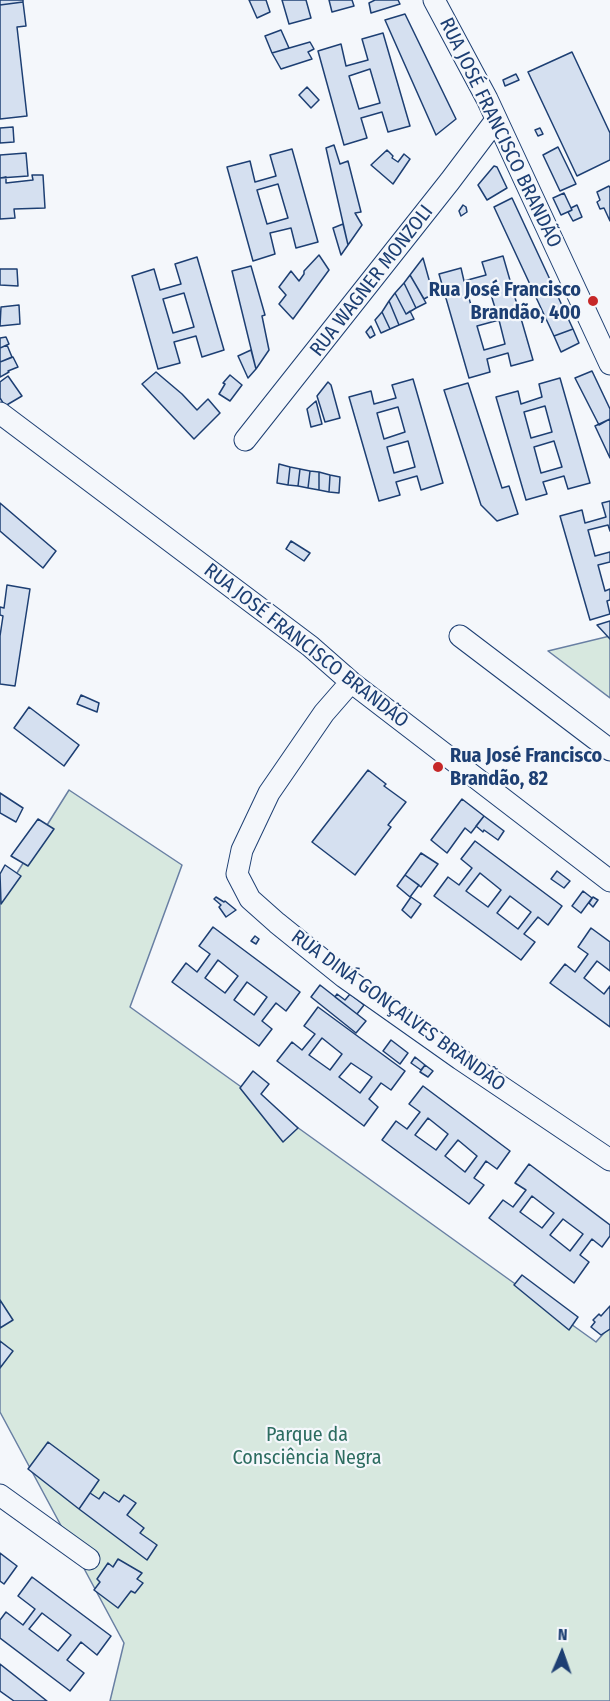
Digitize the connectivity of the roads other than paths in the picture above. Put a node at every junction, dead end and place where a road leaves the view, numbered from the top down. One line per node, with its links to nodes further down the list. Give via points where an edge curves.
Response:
1 (434, 0): 2 (street, RUA JOSÉ FRANCISCO BRANDÃO)
2 (496, 120): 3 (street, RUA JOSÉ FRANCISCO BRANDÃO); 5 (street, RUA WAGNER MONZOLI)
3 (610, 364)
4 (0, 413): 7 (street, RUA JOSÉ FRANCISCO BRANDÃO, via 310,646)
5 (245, 440)
6 (460, 636): 8 (street)
7 (351, 682): 9 (street, RUA JOSÉ FRANCISCO BRANDÃO); 10 (street, RUA DINÁ GONÇALVES BRANDÃO, via 324,713 269,793 242,850 237,874 250,899 344,977)
8 (610, 750)
9 (610, 881)
10 (610, 1160)
11 (0, 1495): 12 (street)
12 (88, 1559)

